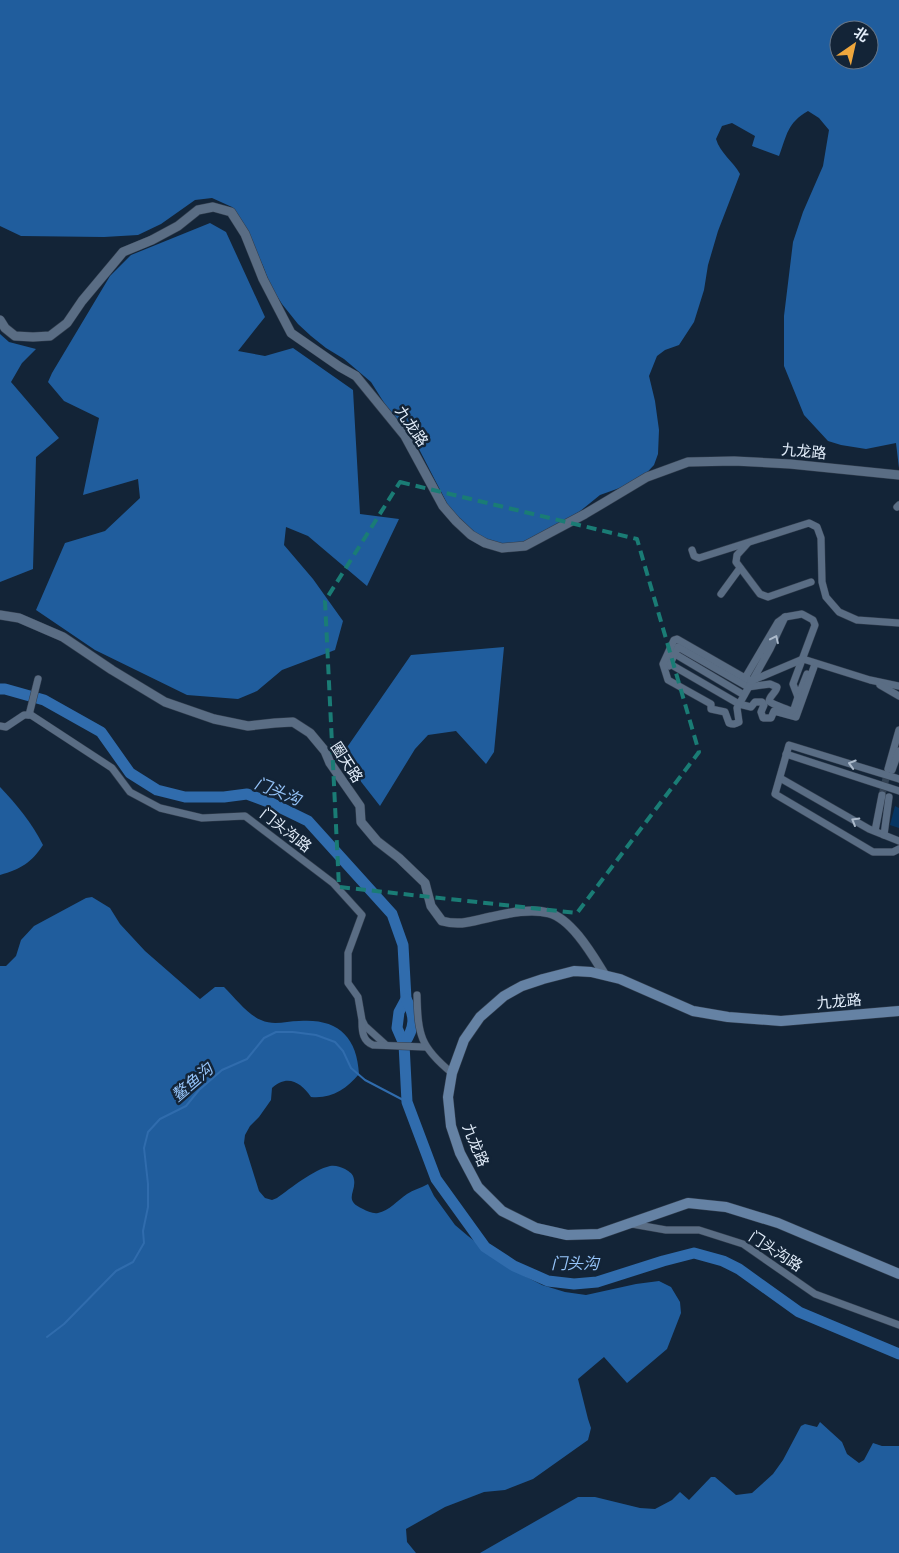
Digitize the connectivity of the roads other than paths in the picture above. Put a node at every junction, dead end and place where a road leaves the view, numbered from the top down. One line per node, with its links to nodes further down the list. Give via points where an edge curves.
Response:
1 (0, 320): 2 (street, 九龙路, via 15,336 50,336 67,323 122,252 178,226 198,210 213,207 231,212 245,234 263,280 291,333 356,376 404,436 443,506 456,521 485,543 502,548 525,546 647,477 688,462 790,464)
2 (899, 475)
3 (750, 542): 4 (street, via 699,558); 5 (street, via 737,555 736,562); 9 (street, via 809,523 817,527 821,538 822,582 826,597 839,612 857,620)
4 (692, 550)
5 (740, 568): 6 (street, via 760,594 768,598); 7 (street)
6 (811, 582)
7 (721, 594)
8 (0, 614): 36 (street, 圈天路, via 19,618 64,637 165,702 214,719 248,726 293,722 310,733 325,751 360,806 361,822 377,841 425,883 431,906 442,921 456,925 502,915 535,911 550,913 562,919 586,944)
9 (899, 623)
10 (676, 645): 11 (street); 15 (street, via 663,664); 18 (street, via 674,640 677,639)
11 (674, 654): 14 (street); 20 (street)
12 (803, 659): 13 (street); 18 (street); 18 (street, via 815,625 813,620 802,614 785,617 770,649); 22 (street, via 793,684)
13 (813, 663): 17 (street); 22 (street); 23 (street, via 796,717 774,711 772,718 763,718 762,702 755,702 751,707)
14 (670, 664): 15 (street); 23 (street)
15 (666, 672): 23 (street, via 668,680 711,704 711,709 725,712 729,723 739,722)
16 (38, 679): 24 (street)
17 (872, 680): 19 (street); 21 (street)
18 (748, 682): 20 (street); 22 (street, via 774,685 776,690 769,701 791,711)
19 (899, 686)
20 (744, 695): 23 (street)
21 (899, 696)
22 (798, 697)
23 (739, 704)
24 (28, 715): 25 (street, via 6,727); 39 (street, 门头沟路, via 112,768 130,792 160,808 202,818 245,816 333,883 362,915 348,953 348,984 358,997 365,1026 386,1045)
25 (0, 726)
26 (899, 730): 27 (street, via 890,770)
27 (899, 750)
28 (786, 754): 29 (street); 30 (street, one-way to 28, via 789,745); 31 (street)
29 (780, 778): 32 (street, one-way to 29); 35 (street, via 775,794 874,852)
30 (899, 779)
31 (899, 791)
32 (875, 831): 33 (street); 33 (street, via 886,796)
33 (884, 835): 34 (street)
34 (899, 841)
35 (899, 849)
36 (605, 975): 38 (main road, 九龙路, via 693,1011 728,1017 781,1021); 40 (main road, 九龙路, via 574,972 522,986 504,996 480,1017 464,1040)
37 (417, 995): 39 (street, via 418,1026)
38 (899, 1011)
39 (425, 1047): 40 (street)
40 (452, 1073): 41 (main road, 九龙路, via 448,1097 451,1126 460,1154 478,1187 502,1211 536,1228 567,1235 599,1234)
41 (632, 1224): 42 (main road, 九龙路, via 688,1203 726,1207 778,1223); 43 (street, 门头沟路, via 666,1230 699,1230 743,1244 815,1294)
42 (899, 1274)
43 (899, 1325)

